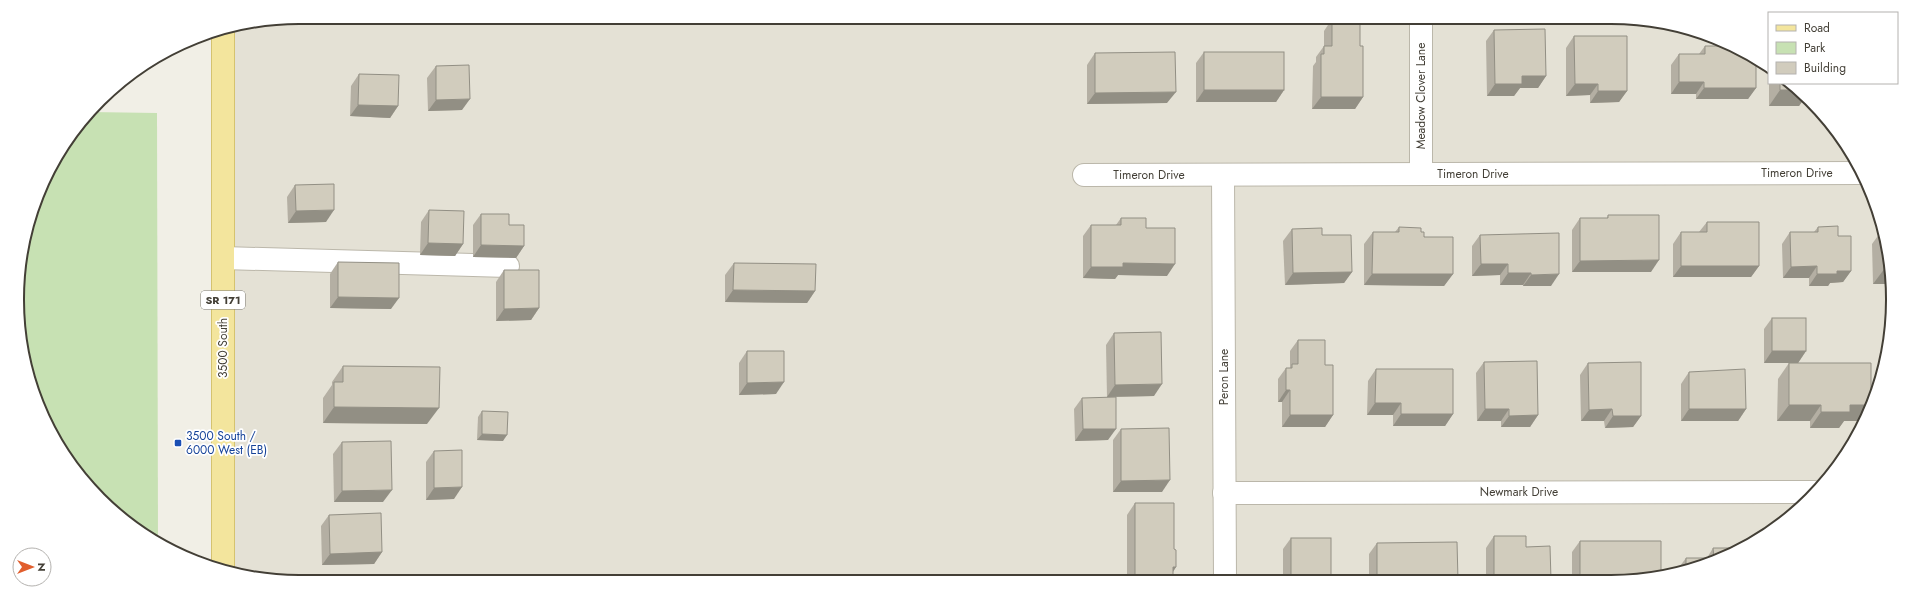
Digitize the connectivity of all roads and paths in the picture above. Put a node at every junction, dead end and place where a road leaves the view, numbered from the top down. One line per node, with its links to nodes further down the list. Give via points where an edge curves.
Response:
1 (1421, 24): 5 (street, Meadow Clover Lane)
2 (223, 35): 7 (main road, 3500 South / SR 171)
3 (1855, 173): 5 (street, Timeron Drive)
4 (1223, 174): 5 (street, Timeron Drive); 6 (street, Timeron Drive); 10 (street, Peron Lane)
5 (1422, 174)
6 (1084, 175)
7 (223, 258): 8 (street); 11 (main road, 3500 South / SR 171)
8 (508, 266)
9 (1807, 492): 10 (street, Newmark Drive)
10 (1224, 493): 12 (street, Peron Lane)
11 (223, 564)
12 (1225, 575)

